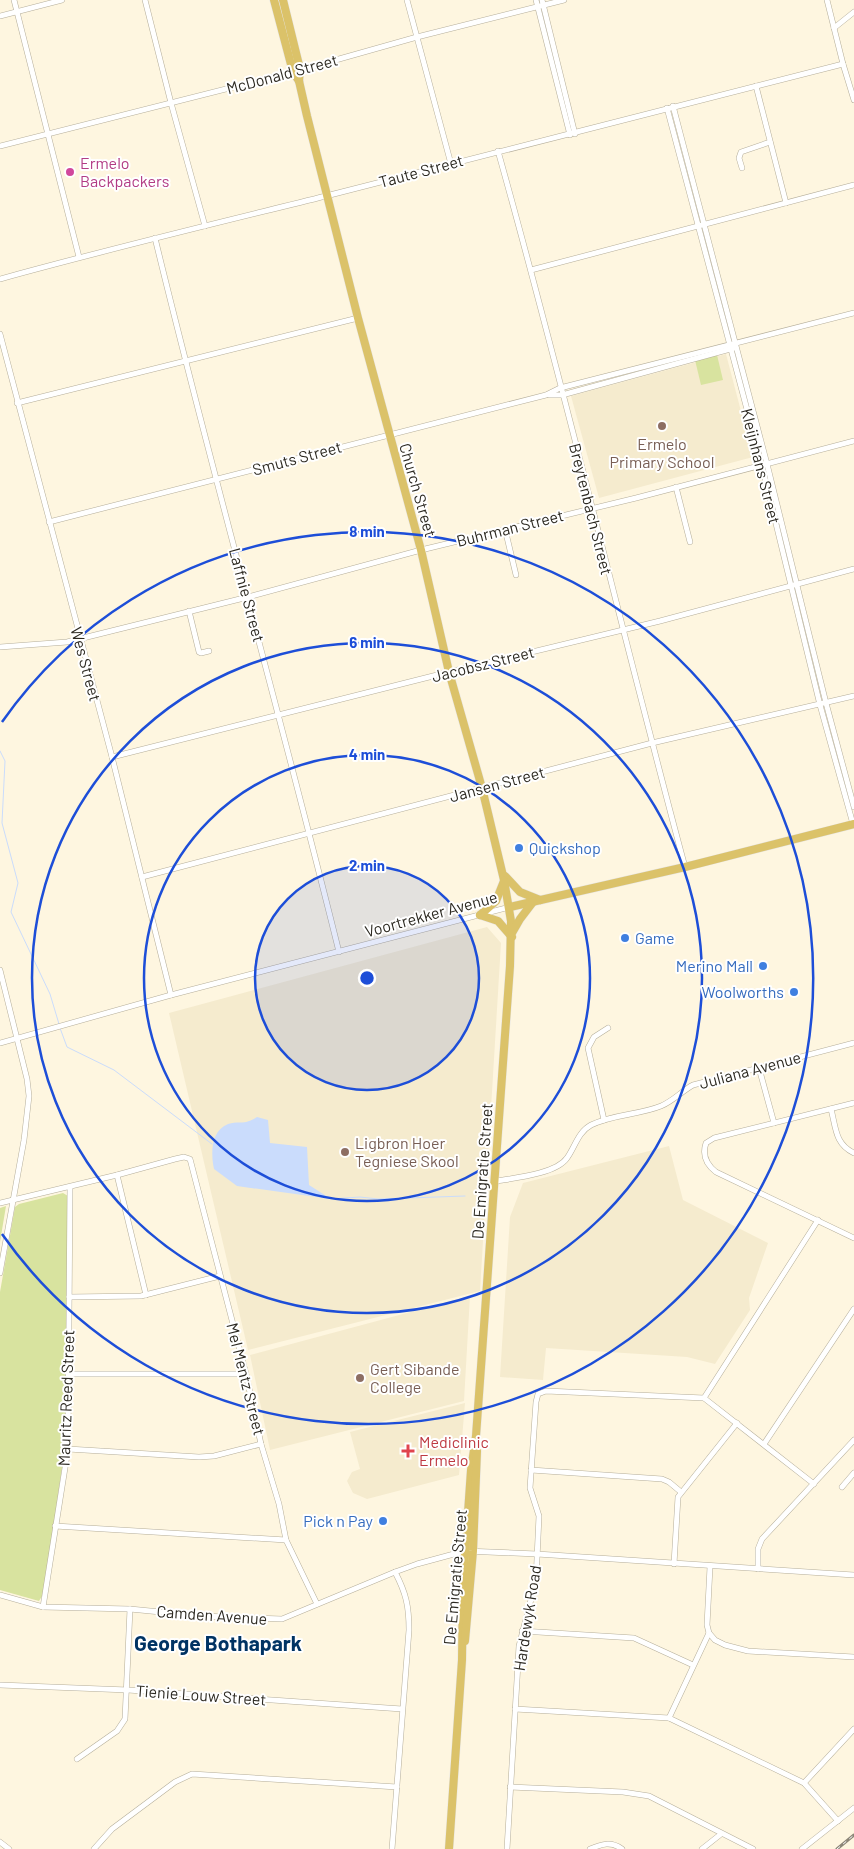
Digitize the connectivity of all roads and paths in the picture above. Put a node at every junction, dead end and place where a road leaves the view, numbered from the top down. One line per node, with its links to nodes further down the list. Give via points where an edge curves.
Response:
1 (14, 0): 11 (street)
2 (62, 0): 11 (street)
3 (144, 0): 20 (street)
4 (274, 0): 17 (highway, Church Street)
5 (282, 0): 17 (highway, Church Street)
6 (407, 0): 15 (street)
7 (536, 0): 10 (street)
8 (564, 0): 10 (street, McDonald Street)
9 (827, 0): 14 (street)
10 (541, 4): 15 (street, McDonald Street); 23 (street)
11 (17, 12): 13 (street); 22 (street)
12 (854, 12): 14 (street)
13 (0, 16)
14 (834, 28): 16 (street)
15 (417, 37): 17 (street, McDonald Street); 27 (street)
16 (843, 64): 18 (street, Taute Street); 19 (street)
17 (296, 70): 20 (street, McDonald Street); 30 (highway, Church Street)
18 (756, 86): 21 (street, Taute Street); 24 (street)
19 (854, 100)
20 (171, 103): 22 (street, McDonald Street); 33 (street)
21 (670, 107): 23 (street, Taute Street); 32 (street, Kleijnhans Street)
22 (49, 134): 25 (street, McDonald Street); 35 (street)
23 (573, 134): 26 (street, Taute Street)
24 (770, 142): 28 (street, via 741,152); 31 (street)
25 (0, 146)
26 (498, 151): 27 (street, Taute Street); 36 (street, Breytenbach Street)
27 (451, 164): 30 (street, Taute Street)
28 (742, 168)
29 (854, 186): 31 (street)
30 (327, 196): 33 (street, Taute Street); 39 (highway, Church Street)
31 (786, 203): 32 (street)
32 (702, 225): 36 (street); 41 (street, Kleijnhans Street)
33 (205, 226): 34 (street, Taute Street)
34 (155, 238): 35 (street, Taute Street); 42 (street, Laffnie Street)
35 (80, 257): 37 (street, Taute Street)
36 (531, 270): 43 (street, Breytenbach Street)
37 (0, 279)
38 (854, 313): 41 (street, Smuts Street)
39 (358, 318): 42 (street); 47 (highway, Church Street)
40 (0, 334): 46 (street, Wes Street)
41 (733, 345): 43 (street, Smuts Street); 45 (street, Smuts Street); 49 (street, Kleijnhans Street)
42 (184, 361): 46 (street); 50 (street, Laffnie Street)
43 (560, 388): 44 (street, Smuts Street); 45 (street, Breytenbach Street)
44 (546, 395): 45 (street, Smuts Street); 47 (street, Smuts Street)
45 (562, 395): 52 (street, Breytenbach Street)
46 (17, 403): 53 (street, Wes Street)
47 (389, 434): 50 (street, Smuts Street); 56 (highway, Church Street)
48 (854, 442): 49 (street, Buhrman Street)
49 (764, 465): 51 (street, Buhrman Street); 59 (street, Kleijnhans Street)
50 (216, 480): 53 (street, Smuts Street); 60 (street, Laffnie Street)
51 (676, 487): 52 (street, Buhrman Street); 55 (street)
52 (591, 508): 54 (street, Buhrman Street); 62 (street, Breytenbach Street)
53 (49, 522): 63 (street, Wes Street)
54 (505, 529): 56 (street, Buhrman Street); 58 (street)
55 (690, 542)
56 (421, 550): 60 (street, Buhrman Street); 66 (highway, Church Street)
57 (854, 569): 59 (street, Jacobsz Street)
58 (516, 575)
59 (794, 585): 62 (street, Jacobsz Street); 68 (street, Kleijnhans Street); 69 (street, Kleijnhans Street)
60 (248, 597): 61 (street, Buhrman Street); 70 (street, Laffnie Street)
61 (189, 611): 63 (street, Buhrman Street); 65 (street, via 199,652)
62 (622, 630): 66 (street, Jacobsz Street); 71 (street, Breytenbach Street)
63 (79, 638): 64 (street, Buhrman Street, via 67,642); 72 (street, Wes Street)
64 (0, 647)
65 (209, 651)
66 (449, 672): 70 (street, Jacobsz Street); 73 (highway, Church Street)
67 (854, 696): 68 (street, Jansen Street)
68 (826, 704): 69 (street, Jansen Street); 74 (street, Kleijnhans Street)
69 (820, 705): 71 (street, Jansen Street); 75 (street, Kleijnhans Street)
70 (279, 714): 72 (street, Jacobsz Street); 76 (street, Laffnie Street)
71 (652, 743): 73 (street, Jansen Street); 77 (street, Breytenbach Street)
72 (112, 757): 79 (street, Wes Street)
73 (482, 788): 76 (street, Jansen Street); 78 (highway, Church Street)
74 (854, 807)
75 (853, 824): 77 (highway, Voortrekker Avenue)
76 (310, 834): 79 (street, Jansen Street); 85 (street, Laffnie Street)
77 (685, 867): 80 (highway, Voortrekker Avenue)
78 (503, 876): 80 (highway, via 520,892); 82 (highway, Church Street); 83 (highway, via 496,901)
79 (142, 877): 87 (street, Wes Street)
80 (542, 900): 81 (highway, Voortrekker Avenue)
81 (533, 902): 82 (highway, Voortrekker Avenue); 84 (highway)
82 (510, 908): 83 (street, Voortrekker Avenue); 84 (highway, De Emigratie Street)
83 (480, 915): 84 (highway, via 498,921); 85 (street, Voortrekker Avenue)
84 (512, 935): 99 (highway, De Emigratie Street)
85 (339, 952): 87 (street, Voortrekker Avenue)
86 (0, 970): 89 (street)
87 (171, 995): 89 (street, Voortrekker Avenue)
88 (608, 1028): 95 (street, via 594,1037 588,1050)
89 (17, 1038): 90 (street, Voortrekker Avenue); 101 (street, via 29,1096)
90 (0, 1043)
91 (854, 1043): 92 (street, Juliana Avenue)
92 (760, 1068): 95 (street, Juliana Avenue, via 698,1083 661,1106); 96 (street)
93 (854, 1103): 94 (street)
94 (831, 1109): 96 (street); 97 (street, via 840,1142)
95 (604, 1120): 99 (street, Juliana Avenue, via 589,1126 558,1166)
96 (774, 1123): 103 (street, via 712,1139 704,1150 707,1163 716,1172)
97 (854, 1153)
98 (117, 1175): 100 (street); 106 (street, Mel Mentz Street, via 180,1158 191,1160); 107 (street)
99 (496, 1180): 125 (highway, De Emigratie Street)
100 (70, 1187): 101 (street); 108 (street, Mauritz Reed Street)
101 (13, 1200): 102 (street); 105 (street)
102 (0, 1203)
103 (818, 1220): 104 (street); 112 (street)
104 (854, 1238)
105 (0, 1273)
106 (220, 1276): 107 (street); 111 (street, Mel Mentz Street)
107 (146, 1295): 108 (street)
108 (69, 1297): 110 (street, Mauritz Reed Street)
109 (854, 1309): 116 (street)
110 (68, 1374): 111 (street); 117 (street, Mauritz Reed Street)
111 (246, 1374): 115 (street, Mel Mentz Street)
112 (704, 1398): 113 (street); 118 (street, Hardewyk Road, via 542,1391 536,1398)
113 (737, 1423): 116 (street); 122 (street)
114 (854, 1440): 120 (street)
115 (261, 1444): 117 (street, via 199,1457); 124 (street, Mel Mentz Street)
116 (764, 1444): 120 (street)
117 (68, 1449): 123 (street, Mauritz Reed Street)
118 (531, 1470): 122 (street, via 662,1479); 126 (street, Hardewyk Road, via 530,1490 540,1516)
119 (854, 1473): 121 (street)
120 (814, 1484): 129 (street, via 762,1539 758,1549)
121 (842, 1487)
122 (681, 1492): 127 (street, via 677,1502)
123 (55, 1526): 124 (street); 134 (street, Mauritz Reed Street)
124 (286, 1540): 133 (street, Mel Mentz Street)
125 (469, 1552): 126 (street, Camden Avenue); 130 (street, Camden Avenue); 157 (highway, De Emigratie Street, via 463,1584 462,1660)
126 (537, 1554): 127 (street, Camden Avenue); 136 (street, Hardewyk Road, via 535,1589)
127 (674, 1564): 128 (street, Camden Avenue)
128 (710, 1567): 129 (street, Camden Avenue); 137 (street)
129 (758, 1569): 131 (street, Camden Avenue)
130 (396, 1572): 133 (street, Camden Avenue); 142 (street, via 409,1609)
131 (854, 1576)
132 (0, 1595): 134 (street, Camden Avenue)
133 (317, 1604): 135 (street, Camden Avenue, via 273,1620)
134 (43, 1606): 135 (street, Camden Avenue)
135 (130, 1609): 141 (street)
136 (522, 1630): 139 (street, via 625,1637 640,1640); 143 (street, Hardewyk Road)
137 (709, 1634): 138 (street, via 725,1645 748,1651); 139 (street)
138 (854, 1657)
139 (693, 1664): 144 (street)
140 (0, 1685): 141 (street, Tienie Louw Street)
141 (128, 1690): 142 (street, Tienie Louw Street); 146 (street, via 122,1726)
142 (402, 1709): 148 (street)
143 (515, 1709): 144 (street); 149 (street, Hardewyk Road)
144 (669, 1718): 147 (street)
145 (854, 1729): 147 (street)
146 (77, 1759)
147 (804, 1783): 151 (street)
148 (397, 1787): 155 (street, via 192,1774 112,1829); 156 (street)
149 (510, 1787): 152 (street, via 649,1796); 158 (street, Hardewyk Road)
150 (854, 1808): 151 (street)
151 (838, 1820): 163 (street)
152 (721, 1834): 161 (street); 162 (street)
153 (0, 1842): 154 (street)
154 (9, 1849)
155 (94, 1849)
156 (392, 1849)
157 (449, 1849)
158 (507, 1849)
159 (590, 1849): 160 (street, via 607,1844)
160 (622, 1849)
161 (702, 1849)
162 (753, 1849)
163 (802, 1849)

